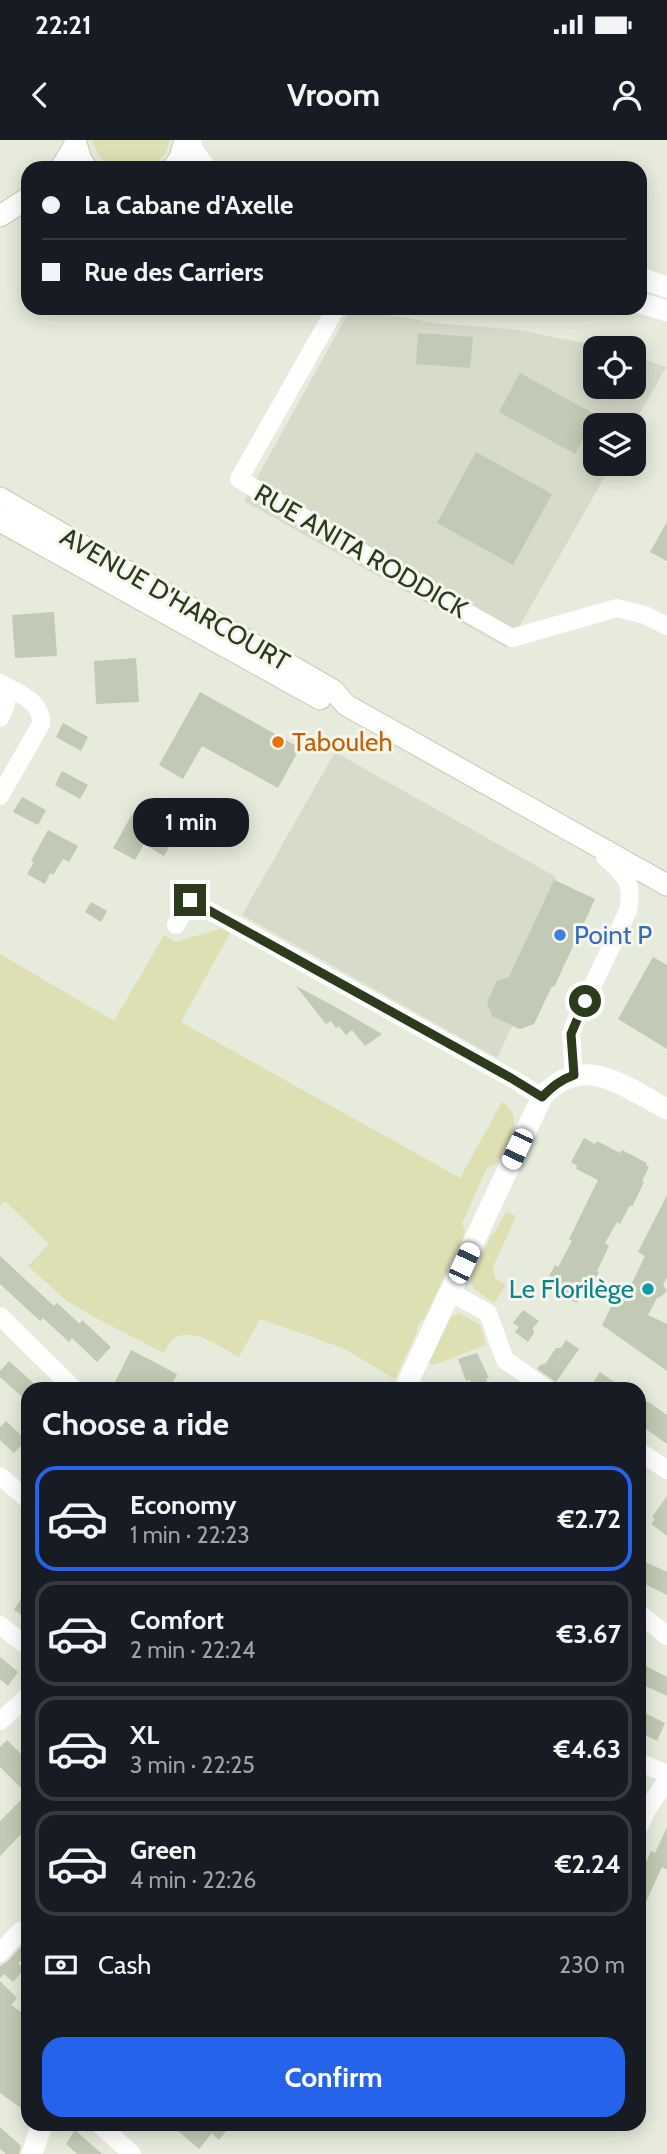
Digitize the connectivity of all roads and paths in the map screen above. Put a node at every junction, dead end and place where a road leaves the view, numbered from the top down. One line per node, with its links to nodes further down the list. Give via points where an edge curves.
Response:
1 (187, 140): 5 (main road); 6 (main road)
2 (76, 141): 3 (main road); 4 (main road)
3 (65, 161)
4 (82, 161)
5 (178, 161)
6 (200, 161)
7 (21, 202): 8 (main road)
8 (0, 216)
9 (647, 280): 10 (main road)
10 (667, 287)
11 (647, 305): 12 (main road)
12 (667, 311)
13 (332, 315): 16 (street, RUE ANITA RODDICK, via 239,480 512,638 617,608)
14 (0, 498): 18 (main road, AVENUE D'HARCOURT, via 333,690)
15 (0, 521): 18 (main road, AVENUE D'HARCOURT, via 324,701)
16 (667, 626)
17 (1, 683): 19 (street, via 8,697); 20 (street, via 33,702 41,724)
18 (346, 705): 21 (main road, AVENUE D'HARCOURT)
19 (0, 718)
20 (0, 796)
21 (586, 840): 22 (main road, AVENUE D'HARCOURT); 24 (street, via 630,886 628,912 571,1034)
22 (667, 885)
23 (176, 925): 25 (street, via 190,900)
24 (574, 1075): 25 (main road); 26 (main road, via 610,1080)
25 (542, 1097): 27 (main road)
26 (667, 1109)
27 (450, 1293): 30 (main road); 31 (street, via 488,1313 505,1360)
28 (0, 1315): 29 (street)
29 (67, 1382)
30 (408, 1382)
31 (537, 1382)
32 (646, 1456): 33 (street)
33 (667, 1470)
34 (0, 1476): 35 (street)
35 (21, 1494)
36 (646, 1619): 38 (street)
37 (0, 1625): 39 (street)
38 (667, 1636)
39 (21, 1642)
40 (21, 1702): 41 (street)
41 (0, 1721)
42 (646, 1766): 43 (street)
43 (667, 1777): 44 (street)
44 (646, 1812)
45 (20, 1931): 46 (street)
46 (0, 1953)
47 (40, 2131): 49 (main road)
48 (107, 2131): 50 (street)
49 (32, 2154)
50 (132, 2154)

